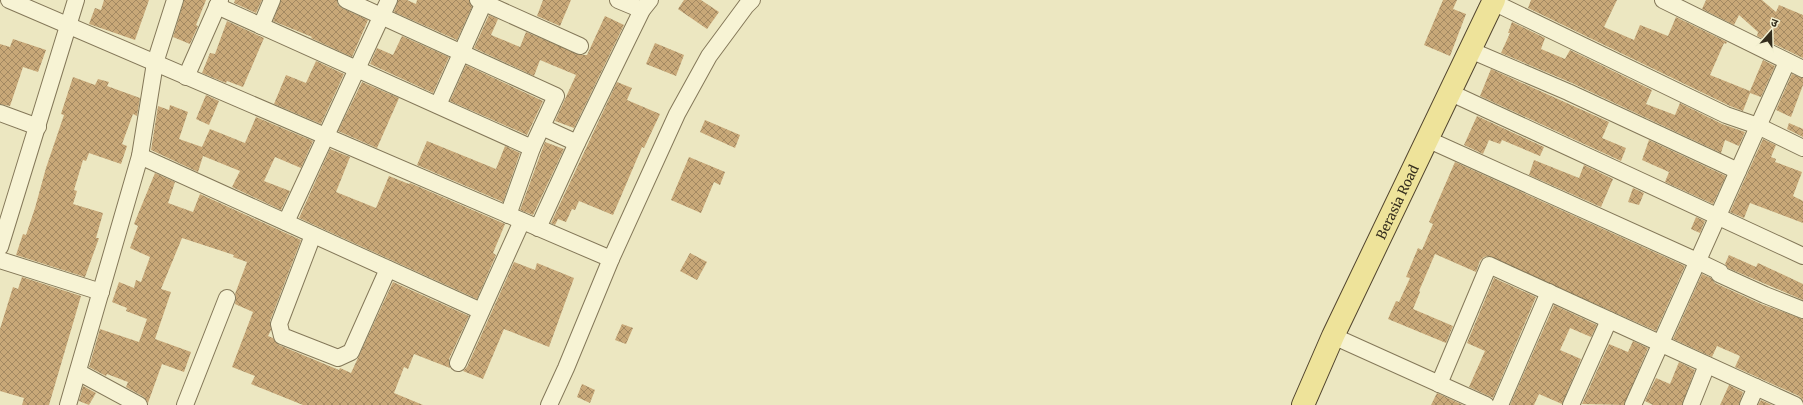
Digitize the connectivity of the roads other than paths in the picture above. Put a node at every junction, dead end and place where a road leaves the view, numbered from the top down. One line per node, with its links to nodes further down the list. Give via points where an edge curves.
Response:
1 (9, 0): 15 (street)
2 (76, 0): 15 (street)
3 (175, 0): 21 (street)
4 (272, 0): 16 (street)
5 (346, 0): 14 (street)
6 (389, 0): 14 (street)
7 (618, 0): 13 (street)
8 (1663, 0): 20 (street)
9 (482, 1): 17 (street); 19 (street)
10 (1494, 1): 18 (main road, Berasia Road); 28 (street, via 1726,115)
11 (746, 2): 45 (street, via 709,56 677,114)
12 (218, 3): 16 (street); 24 (street)
13 (646, 5): 33 (street)
14 (382, 16): 19 (street); 22 (street)
15 (68, 25): 21 (street); 29 (street)
16 (261, 26): 22 (street)
17 (580, 46)
18 (1470, 50): 25 (main road, Berasia Road); 37 (street, via 1548,83)
19 (461, 53): 26 (street); 30 (street, via 556,96)
20 (1787, 62): 23 (street); 28 (street)
21 (155, 63): 24 (street); 36 (street)
22 (357, 69): 26 (street); 31 (street)
23 (1803, 69)
24 (186, 77): 31 (street)
25 (1450, 93): 32 (main road, Berasia Road); 38 (street)
26 (438, 105): 34 (street)
27 (0, 113): 29 (street)
28 (1758, 126): 35 (street); 37 (street)
29 (38, 127): 43 (street)
30 (542, 127): 33 (street); 34 (street)
31 (326, 137): 39 (street); 40 (street)
32 (1429, 140): 47 (street); 55 (main road, Berasia Road)
33 (577, 143): 41 (street)
34 (532, 148): 39 (street)
35 (1803, 148)
36 (140, 156): 40 (street); 49 (street)
37 (1738, 172): 38 (street)
38 (1718, 217): 44 (street); 47 (street)
39 (515, 218): 41 (street); 53 (street)
40 (286, 222): 42 (street)
41 (538, 228): 45 (street)
42 (313, 234): 48 (street); 48 (street, via 279,324 282,336 338,358 351,352)
43 (0, 247)
44 (1803, 256)
45 (612, 259): 65 (street)
46 (0, 260): 49 (street)
47 (1697, 261): 52 (street, via 1720,272 1719,274); 56 (street)
48 (388, 269): 53 (street)
49 (101, 292): 59 (street)
50 (1549, 292): 54 (street); 60 (street, via 1489,265); 68 (street)
51 (227, 298): 64 (street)
52 (1803, 310)
53 (482, 311): 57 (street)
54 (1609, 320): 56 (street); 69 (street)
55 (1333, 336): 60 (street); 66 (main road, Berasia Road)
56 (1660, 343): 58 (street); 70 (street)
57 (458, 363)
58 (1707, 365): 61 (street); 71 (street)
59 (78, 372): 62 (street); 63 (street)
60 (1439, 384): 67 (street)
61 (1756, 387): 72 (street); 73 (street)
62 (68, 405)
63 (138, 405)
64 (185, 405)
65 (549, 405)
66 (1303, 405)
67 (1486, 405)
68 (1500, 405)
69 (1571, 405)
70 (1633, 405)
71 (1691, 405)
72 (1748, 405)
73 (1795, 405)

